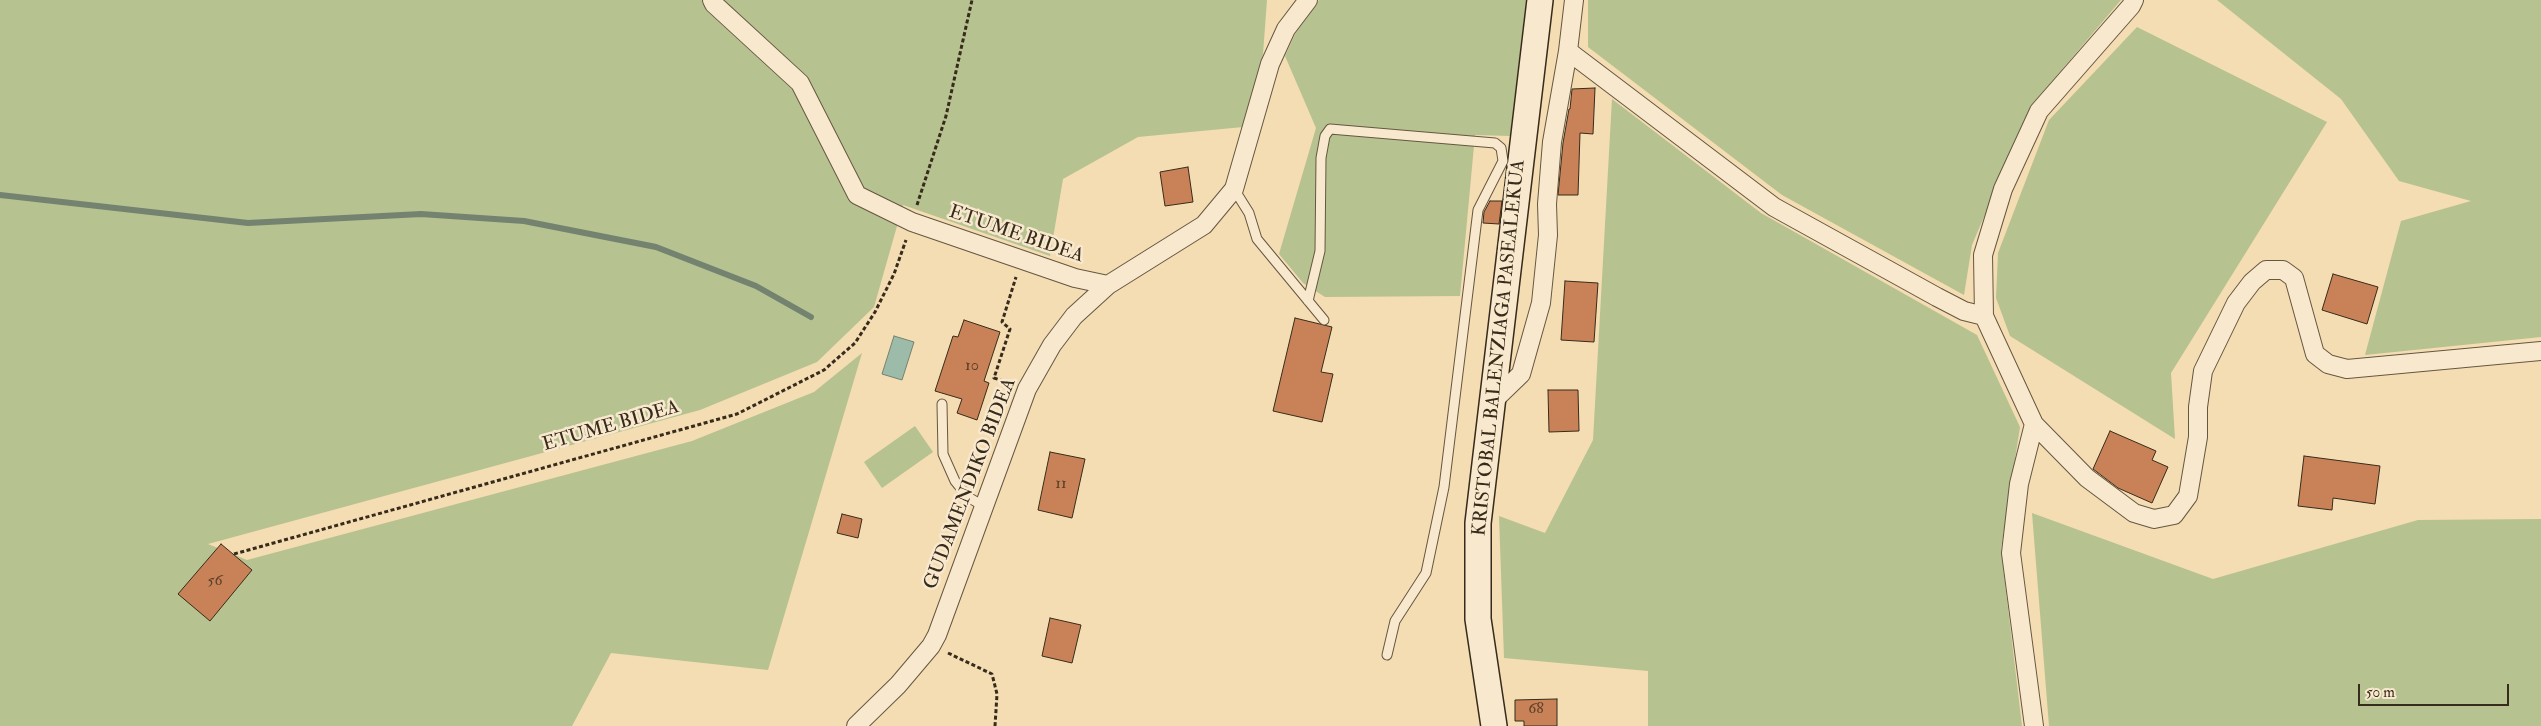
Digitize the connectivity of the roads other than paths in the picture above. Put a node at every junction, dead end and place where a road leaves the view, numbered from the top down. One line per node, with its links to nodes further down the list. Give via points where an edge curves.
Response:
1 (712, 0): 8 (street, ETUME BIDEA, via 800,83 857,195 912,222 1075,278)
2 (1308, 0): 7 (street, GUDAMENDIKO BIDEA, via 1286,29 1270,64)
3 (1540, 0): 13 (street, KRISTOBAL BALENZIAGA PASEALEKUA)
4 (1574, 0): 6 (street)
5 (2134, 0): 10 (street, via 2039,112 2003,189 1983,255)
6 (1568, 51): 10 (street, via 1774,207 1937,297 1964,311); 13 (street, via 1552,142 1541,303 1520,374)
7 (1234, 189): 8 (street, GUDAMENDIKO BIDEA, via 1204,224); 9 (lane, via 1249,213 1257,239)
8 (1108, 285): 16 (street, GUDAMENDIKO BIDEA, via 1074,316 1052,345 1027,389)
9 (1308, 301): 11 (lane); 17 (lane, via 1320,251 1321,158 1325,136 1330,129 1495,143 1501,148 1503,161 1478,210 1444,487 1426,573 1395,621)
10 (1984, 316): 15 (street)
11 (1324, 320)
12 (2541, 351): 15 (street, via 2347,370 2328,364 2315,354 2294,278 2283,270 2266,270 2252,282 2236,304 2203,371 2198,437 2188,496 2174,515 2154,519 2134,513 2087,478)
13 (1491, 403): 19 (street, KRISTOBAL BALENZIAGA PASEALEKUA, via 1478,523 1477,581 1478,619)
14 (942, 404): 16 (lane, via 943,454 955,481 968,497)
15 (2034, 424): 20 (street, via 2019,484 2011,553)
16 (985, 507): 18 (street, GUDAMENDIKO BIDEA, via 931,646 898,685)
17 (1387, 655)
18 (856, 726)
19 (1494, 726)
20 (2034, 726)

